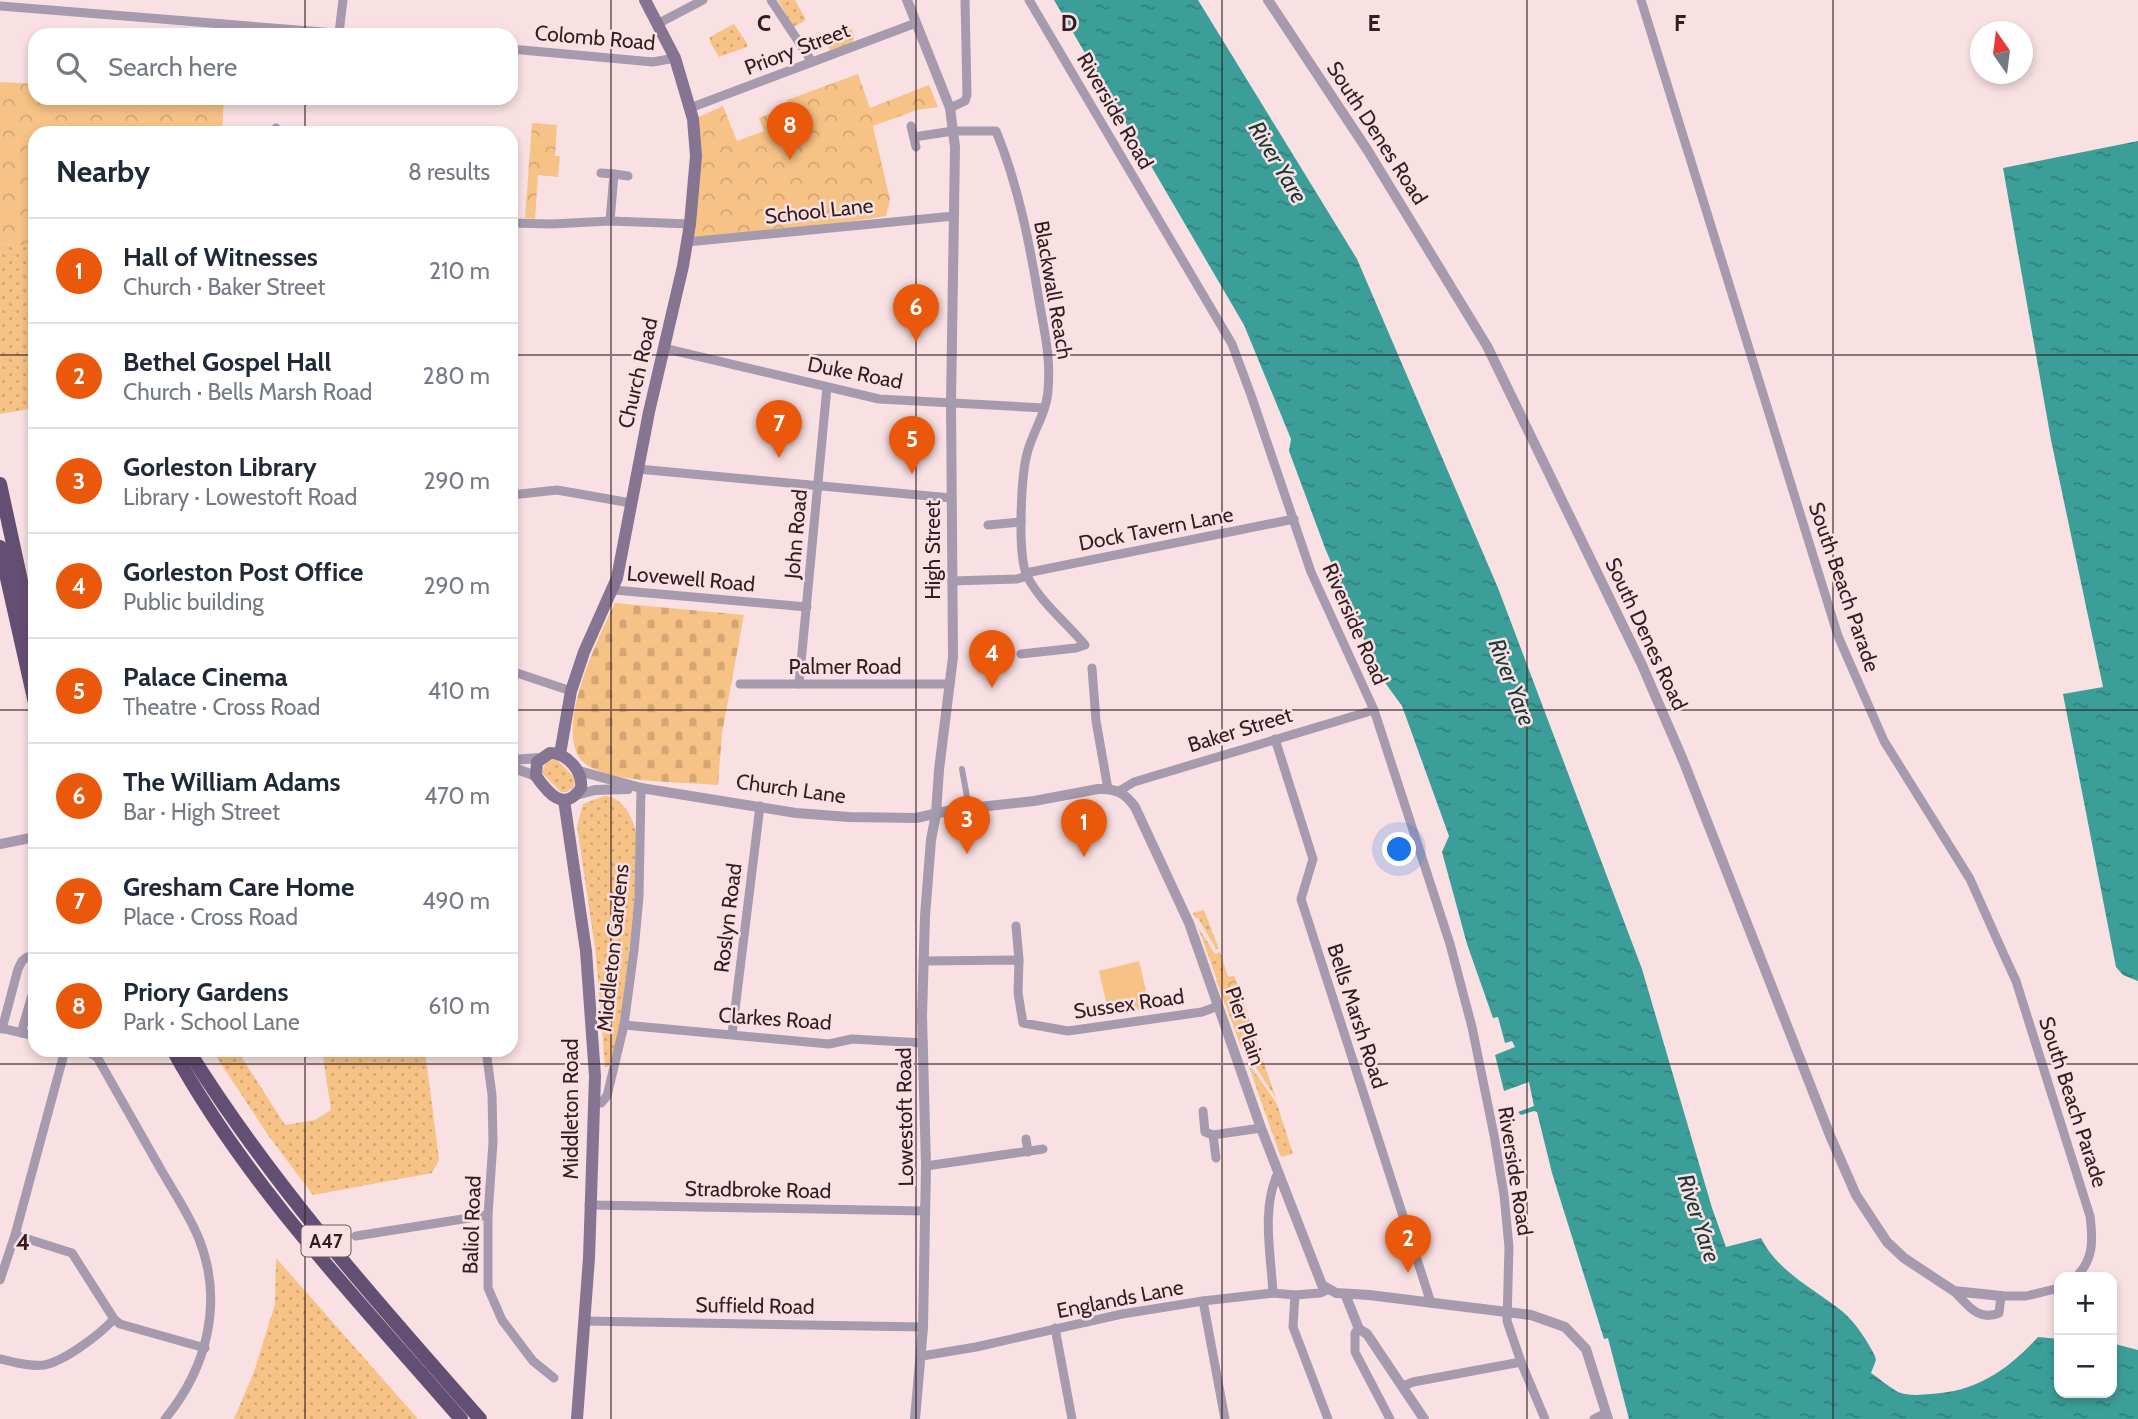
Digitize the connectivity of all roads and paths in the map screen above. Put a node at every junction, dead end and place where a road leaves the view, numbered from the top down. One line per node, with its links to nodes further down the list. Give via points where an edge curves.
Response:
1 (342, 0): 14 (street)
2 (645, 0): 16 (main road, Church Road)
3 (703, 0): 11 (street)
4 (771, 0): 17 (street)
5 (907, 0): 12 (street, High Street)
6 (965, 0): 19 (street, via 968,95)
7 (1030, 0): 42 (street, Riverside Road, via 1232,344)
8 (1268, 0): 113 (street, South Denes Road, via 1368,151 1493,359 1642,665 1856,1195 1887,1242)
9 (1641, 0): 109 (street, South Beach Parade, via 1838,636 1884,741 1970,878 2016,981 2090,1216 2094,1242)
10 (0, 6): 13 (street)
11 (663, 21)
12 (916, 23): 17 (street, Priory Street); 19 (street, High Street)
13 (276, 28)
14 (339, 28)
15 (518, 50): 16 (street, Colomb Road, via 653,62)
16 (675, 58): 18 (main road, Church Road)
17 (812, 62): 18 (street, Priory Street)
18 (690, 108): 30 (main road, Church Road, via 696,141)
19 (950, 108): 21 (street, High Street)
20 (911, 126): 22 (street)
21 (953, 131): 22 (street); 27 (street, High Street); 35 (street, Blackwall Reach, via 993,130 1010,164 1032,255 1049,361)
22 (914, 137): 23 (street)
23 (916, 147)
24 (601, 173): 25 (street)
25 (614, 174): 26 (street); 28 (street)
26 (628, 176)
27 (954, 216): 31 (street, School Lane); 34 (street, High Street)
28 (610, 221): 29 (street); 30 (street)
29 (518, 223)
30 (690, 224): 31 (main road, Church Road)
31 (687, 242): 32 (main road, Church Road)
32 (663, 348): 33 (street, Duke Road); 36 (main road, Church Road)
33 (827, 387): 34 (street, Duke Road, via 879,399); 38 (street, John Road)
34 (951, 403): 35 (street, Duke Road); 40 (street, High Street)
35 (1044, 408): 43 (street, Blackwall Reach, via 1023,470)
36 (638, 469): 38 (street); 41 (main road, Church Road)
37 (0, 484): 50 (highway)
38 (818, 485): 40 (street); 49 (street, John Road)
39 (518, 494): 41 (street, via 557,490)
40 (951, 498): 47 (street, High Street)
41 (631, 503): 48 (main road, Church Road)
42 (1294, 519): 46 (street, Dock Tavern Lane); 59 (street, Riverside Road, via 1311,572)
43 (1021, 522): 44 (street); 46 (street, Blackwall Reach)
44 (988, 525)
45 (0, 547): 53 (highway)
46 (1027, 574): 47 (street, Dock Tavern Lane, via 1017,579); 51 (street, Blackwall Reach, via 1085,645)
47 (952, 581): 57 (street, High Street)
48 (614, 590): 49 (street, Lovewell Road); 58 (main road, Church Road)
49 (807, 607): 56 (street, John Road)
50 (28, 613)
51 (1021, 654)
52 (1092, 668): 69 (street, via 1096,721)
53 (28, 672)
54 (518, 673): 58 (street)
55 (740, 684): 56 (street, Palmer Road)
56 (799, 684): 57 (street, Palmer Road)
57 (950, 684): 74 (street, High Street)
58 (570, 691): 61 (main road, Church Road)
59 (1374, 710): 60 (street, Baker Street); 120 (street, Riverside Road, via 1429,874 1472,1027 1504,1195)
60 (1275, 738): 69 (street, Baker Street); 119 (street, Bells Marsh Road, via 1313,859 1301,899)
61 (560, 754): 62 (main road); 66 (main road, Church Lane)
62 (540, 758): 63 (street); 67 (main road)
63 (518, 760)
64 (962, 769): 71 (street)
65 (518, 770): 67 (street)
66 (579, 771): 68 (street, Church Lane); 70 (main road, via 581,788)
67 (536, 776): 72 (main road, via 550,793)
68 (641, 788): 70 (street, Church Lane); 73 (street, Church Lane); 83 (street, Middleton Gardens, via 639,897)
69 (1114, 790): 74 (street, Baker Street); 81 (street, Pier Plain, via 1135,807 1167,872)
70 (576, 795): 72 (main road, Church Lane)
71 (967, 796)
72 (564, 800): 94 (main road, Middleton Road, via 586,951)
73 (760, 806): 74 (street, Church Lane, via 849,817); 87 (street, Roslyn Road)
74 (936, 814): 80 (street, Lowestoft Road)
75 (28, 838): 76 (street)
76 (0, 844)
77 (1016, 926): 79 (street, Sussex Road)
78 (28, 957): 84 (street, via 18,969)
79 (1019, 960): 80 (street); 81 (street, Sussex Road, via 1023,1023 1068,1031)
80 (923, 961): 88 (street, Lowestoft Road)
81 (1219, 1006): 96 (street, Pier Plain)
82 (28, 1009): 85 (street)
83 (624, 1025): 87 (street, Clarkes Road); 94 (street, Middleton Gardens, via 607,1096)
84 (1, 1028): 85 (street)
85 (21, 1033): 86 (street)
86 (28, 1034)
87 (732, 1034): 88 (street, Clarkes Road, via 829,1044 852,1039)
88 (923, 1043): 102 (street, Lowestoft Road)
89 (63, 1057): 107 (street)
90 (98, 1057): 126 (street, via 200,1242 210,1294)
91 (177, 1057): 134 (highway, A47, via 258,1178)
92 (192, 1057): 135 (highway, A47, via 268,1169)
93 (487, 1057): 106 (street, Baliol Road, via 493,1142)
94 (595, 1103): 104 (main road, Middleton Road)
95 (1203, 1111): 97 (street, via 1205,1132)
96 (1261, 1128): 97 (street); 103 (street, Pier Plain)
97 (1213, 1135): 101 (street)
98 (1026, 1139): 100 (street)
99 (1043, 1149): 100 (street)
100 (1028, 1152): 102 (street)
101 (1216, 1158)
102 (926, 1166): 105 (street, Lowestoft Road)
103 (1278, 1173): 112 (street, Pier Plain, via 1319,1280); 114 (street, via 1269,1190)
104 (589, 1205): 105 (street, Stradbroke Road); 122 (main road, Middleton Road)
105 (925, 1210): 123 (street, Lowestoft Road)
106 (488, 1215): 108 (street); 130 (street, Baliol Road, via 487,1277 492,1298 502,1320 533,1361)
107 (15, 1235): 110 (street); 121 (street, via 72,1253)
108 (356, 1236)
109 (2079, 1272)
110 (0, 1280)
111 (2054, 1289): 117 (street)
112 (1327, 1290): 115 (street); 116 (street, Englands Lane)
113 (1954, 1291): 117 (street, South Denes Road); 117 (street, South Denes Road, via 1977,1314 1986,1316 1999,1313)
114 (1273, 1293): 116 (street, Englands Lane); 118 (street, Englands Lane)
115 (1345, 1294): 119 (street); 125 (street)
116 (1295, 1295): 140 (street, via 1293,1327)
117 (2001, 1296)
118 (1203, 1301): 124 (street, Englands Lane); 139 (street)
119 (1432, 1303): 120 (street)
120 (1508, 1312): 129 (street, Riverside Road); 132 (street, via 1552,1321 1576,1337 1586,1349)
121 (114, 1319): 126 (street, via 129,1329); 128 (street, via 83,1346 46,1365)
122 (585, 1321): 123 (street, Suffield Road); 136 (main road, Middleton Road)
123 (923, 1326): 127 (street, Lowestoft Road)
124 (1055, 1328): 127 (street, Englands Lane); 138 (street)
125 (1359, 1329): 131 (street); 141 (street, via 1355,1352)
126 (205, 1348): 133 (street, via 197,1370)
127 (922, 1356): 137 (street, Lowestoft Road)
128 (0, 1359)
129 (1521, 1362): 131 (street); 143 (street, Riverside Road)
130 (554, 1378)
131 (1403, 1386): 142 (street)
132 (1607, 1416): 144 (street)
133 (165, 1419)
134 (461, 1419)
135 (480, 1419)
136 (577, 1419)
137 (915, 1419)
138 (1072, 1419)
139 (1225, 1419)
140 (1328, 1419)
141 (1390, 1419)
142 (1424, 1419)
143 (1545, 1419)
144 (1594, 1419)

